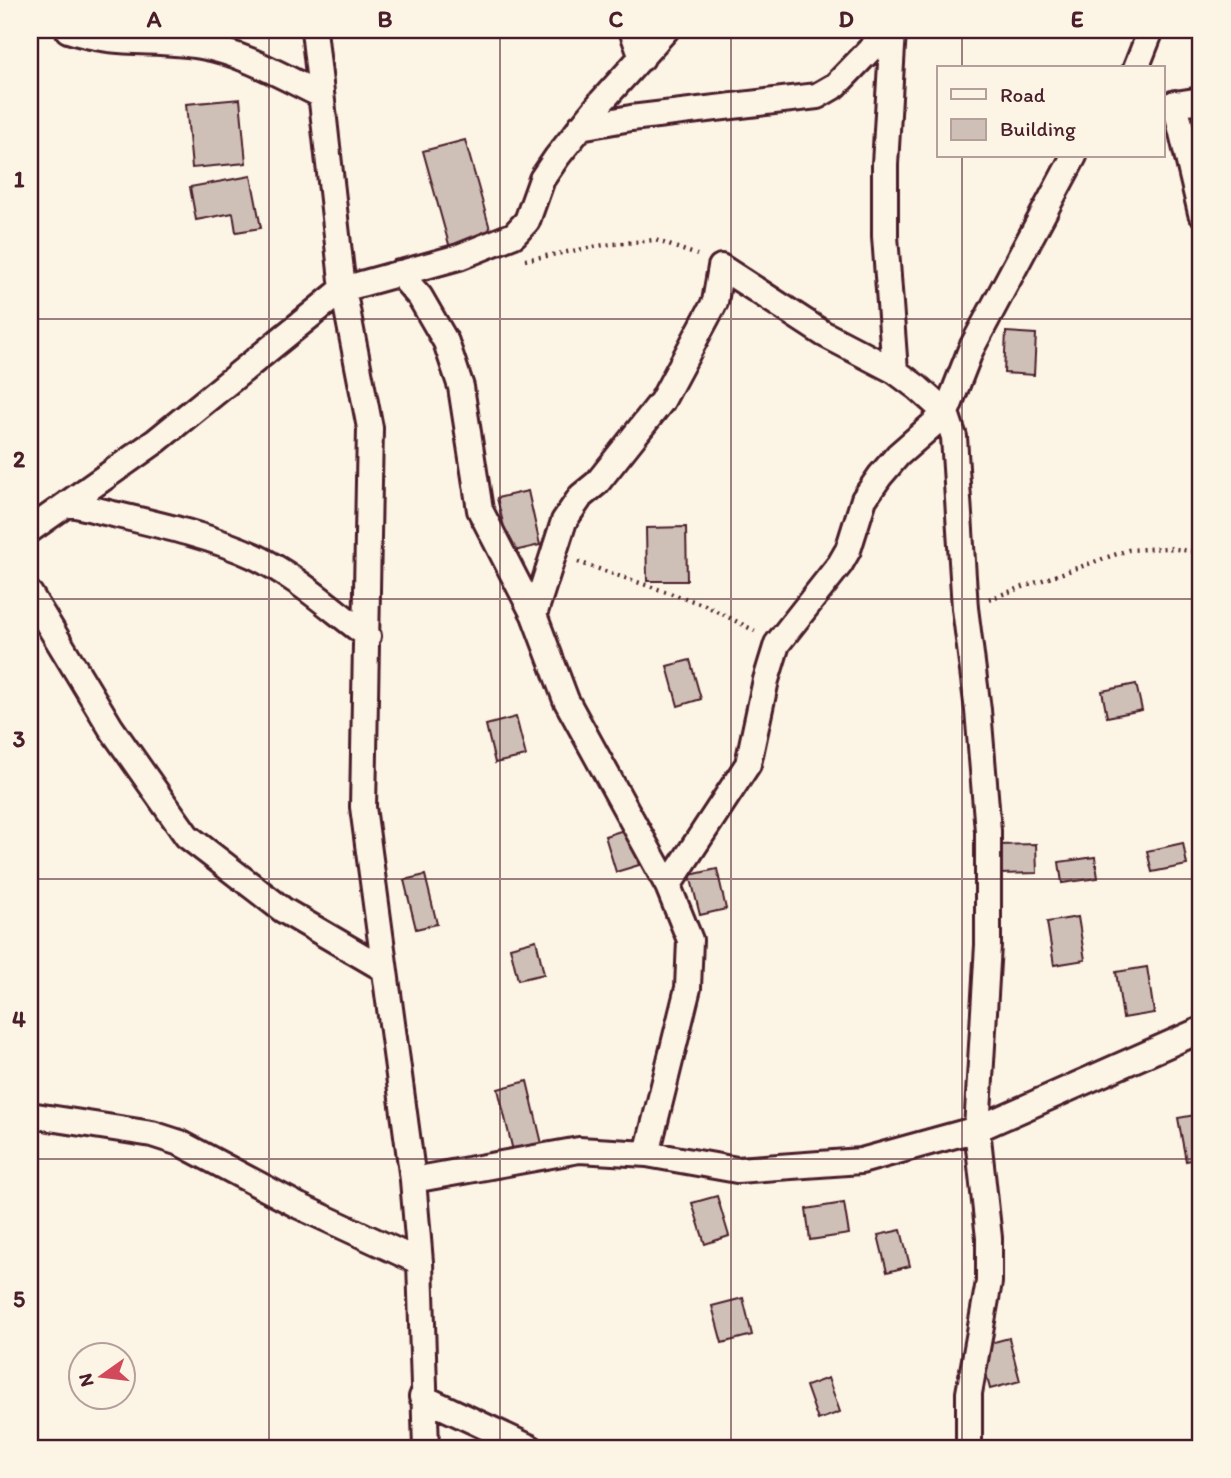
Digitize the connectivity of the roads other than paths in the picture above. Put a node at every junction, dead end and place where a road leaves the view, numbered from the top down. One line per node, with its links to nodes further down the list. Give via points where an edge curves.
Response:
1 (68, 30): 9 (street, via 116,42 201,46 240,57)
2 (314, 30): 9 (street)
3 (632, 30): 7 (street)
4 (666, 30): 7 (street)
5 (891, 30): 12 (street, via 823,94); 17 (street, via 885,236)
6 (1151, 30): 8 (street)
7 (642, 58): 12 (street)
8 (1137, 66)
9 (321, 95): 16 (street)
10 (1201, 100): 11 (street)
11 (1169, 104): 14 (street)
12 (580, 127): 15 (street, via 542,179 527,221 514,235)
13 (1073, 158): 18 (street, via 971,349)
14 (1201, 213)
15 (400, 273): 16 (street); 22 (street, via 446,342 461,387 480,510)
16 (344, 289): 19 (street, via 156,441); 23 (street, via 370,428)
17 (895, 371): 18 (street); 22 (street, via 824,334 721,267 715,302 662,401 564,520)
18 (946, 413): 24 (street, via 880,476 864,499 840,564 778,643 765,680 748,764); 28 (street, via 957,459 965,608 988,831 988,945)
19 (68, 503): 20 (street); 23 (street, via 254,556 284,572)
20 (30, 530)
21 (30, 594): 25 (street, via 111,728 187,836 283,910)
22 (534, 615): 24 (street, via 566,700)
23 (368, 636): 25 (street, via 363,807)
24 (668, 886): 29 (street, via 691,940 688,988)
25 (384, 969): 30 (street)
26 (1201, 1030): 28 (street)
27 (30, 1115): 31 (street, via 152,1134 180,1143 299,1206)
28 (977, 1129): 29 (street, via 861,1161 807,1166 737,1170); 35 (street, via 989,1282 969,1393)
29 (647, 1154): 30 (street, via 579,1150)
30 (413, 1180): 31 (street)
31 (420, 1262): 32 (street)
32 (422, 1396): 33 (street); 34 (street)
33 (426, 1448)
34 (531, 1448)
35 (969, 1448)

